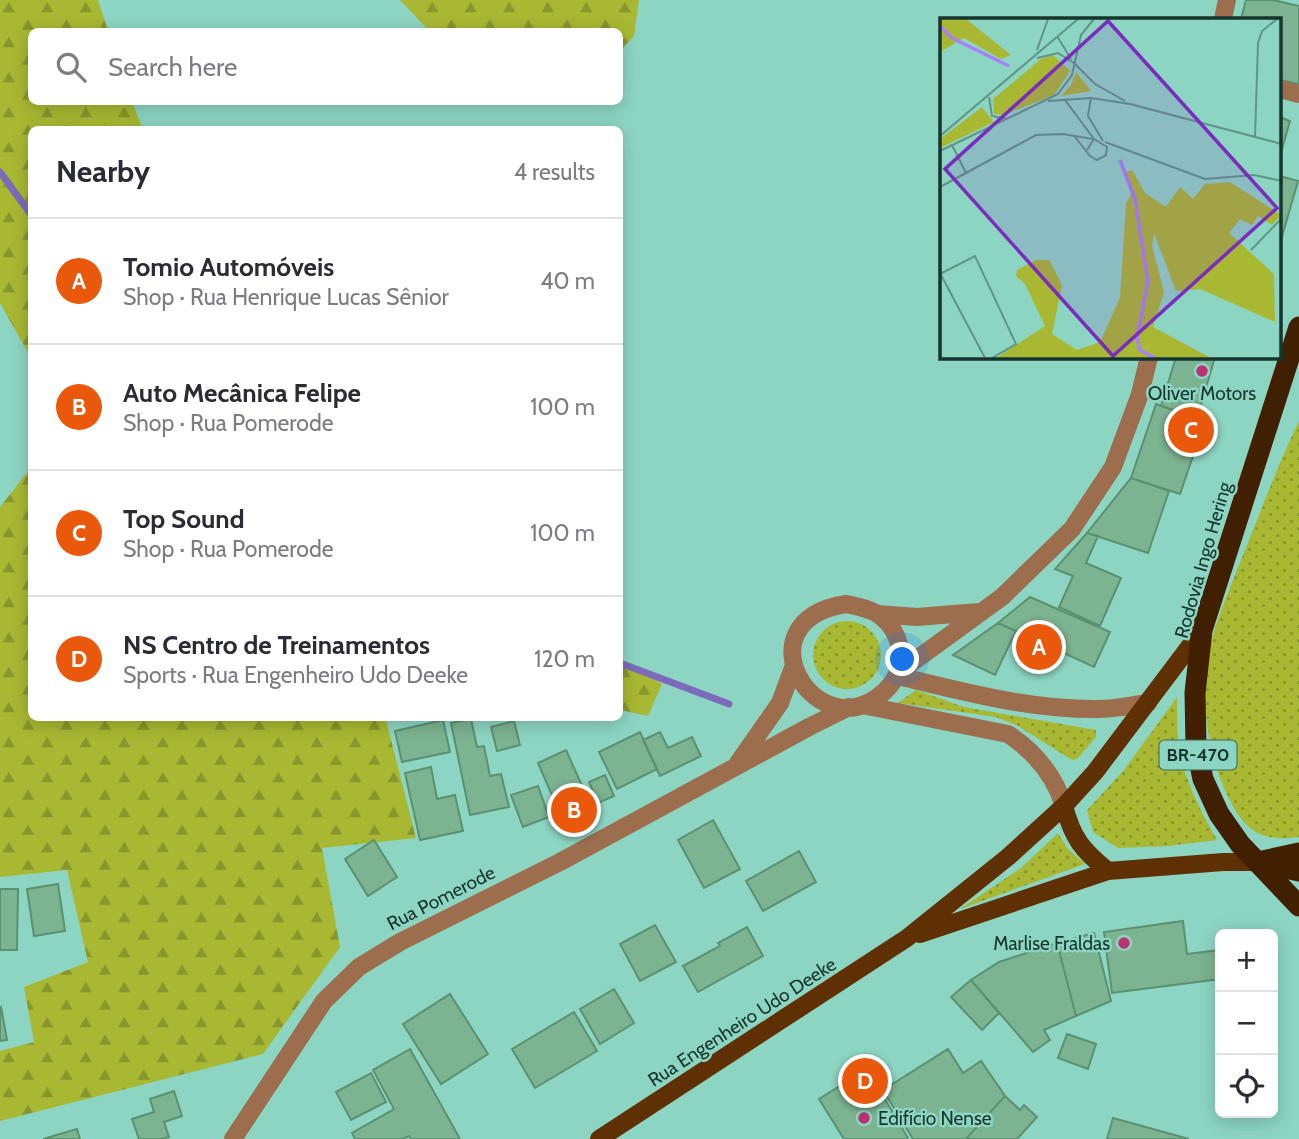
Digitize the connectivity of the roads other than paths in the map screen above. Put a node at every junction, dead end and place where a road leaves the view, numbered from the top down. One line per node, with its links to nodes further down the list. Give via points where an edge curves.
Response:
1 (1227, 0): 2 (street)
2 (1223, 18)
3 (1282, 90): 4 (street)
4 (1299, 94)
5 (1299, 327): 8 (highway, Rodovia Ingo Hering / BR-470)
6 (1149, 359): 9 (street, via 1113,467 1072,529 1019,583)
7 (1299, 382): 8 (highway)
8 (1272, 412): 11 (highway, Rodovia Ingo Hering / BR-470)
9 (979, 612): 10 (street, via 917,617); 13 (street)
10 (877, 614): 12 (street, via 846,604 808,617 792,650); 13 (street, via 893,631 901,652)
11 (1202, 630): 14 (main road, Rua Engenheiro Udo Deeke); 19 (highway, Rodovia Ingo Hering / BR-470, via 1195,693 1196,746 1203,779 1219,814)
12 (793, 668): 15 (street, via 823,702); 16 (street, Rua Pomerode, via 780,703)
13 (899, 674): 14 (street, via 1012,702 1061,708); 15 (street, via 873,700)
14 (1147, 703): 17 (main road, Rua Engenheiro Udo Deeke)
15 (855, 706): 16 (street, Rua Pomerode); 17 (street, via 1008,734 1043,763)
16 (734, 769): 24 (street, Rua Pomerode, via 359,967 324,1001)
17 (1064, 806): 20 (main road, via 1070,828 1086,853); 23 (main road, Rua Engenheiro Udo Deeke)
18 (1299, 853): 19 (highway)
19 (1258, 862): 20 (main road, Rua Engenheiro Udo Deeke); 21 (highway); 22 (highway, Rodovia Ingo Hering / BR-470)
20 (1108, 871): 23 (main road, Rua Engenheiro Udo Deeke)
21 (1299, 871)
22 (1299, 906)
23 (907, 938): 25 (main road, Rua Engenheiro Udo Deeke)
24 (233, 1139)
25 (599, 1139)

